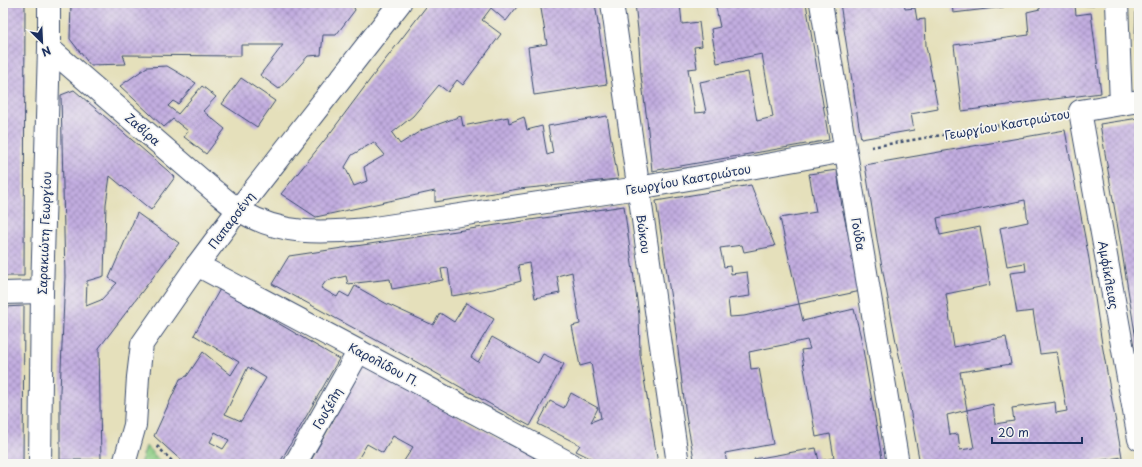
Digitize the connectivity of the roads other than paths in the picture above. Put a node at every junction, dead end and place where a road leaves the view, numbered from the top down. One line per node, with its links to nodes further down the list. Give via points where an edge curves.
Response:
1 (49, 3): 6 (street, Σαρακιώτη Γεωργίου)
2 (400, 3): 11 (street, Παπαρσένη)
3 (612, 3): 10 (street, Βώκου)
4 (821, 3): 9 (street, Γούδα)
5 (1117, 3): 7 (street)
6 (49, 48): 11 (street, Ζαβίρα); 13 (street, Σαρακιώτη Γεωργίου)
7 (1130, 102): 8 (street, Γεωργίου Καστριώτου)
8 (1080, 111): 16 (street, Αμφίκλειας)
9 (845, 151): 10 (street, Γεωργίου Καστριώτου); 23 (street, Γούδα)
10 (638, 188): 11 (street, Γεωργίου Καστριώτου, via 336,232 291,230 260,221); 22 (street, Βώκου)
11 (238, 210): 12 (street, Παπαρσένη)
12 (197, 265): 15 (street, Καρολίδου Π.); 19 (street, Παπαρσένη, via 142,344 135,425)
13 (42, 292): 14 (street); 18 (street, Σαρακιώτη Γεωργίου)
14 (3, 293)
15 (359, 351): 17 (street, Καρολίδου Π.); 20 (street, Γουζέλη)
16 (1139, 439)
17 (548, 459): 21 (street, Καρολίδου Π.)
18 (40, 464)
19 (124, 464)
20 (295, 464)
21 (571, 464)
22 (678, 464)
23 (898, 464)

